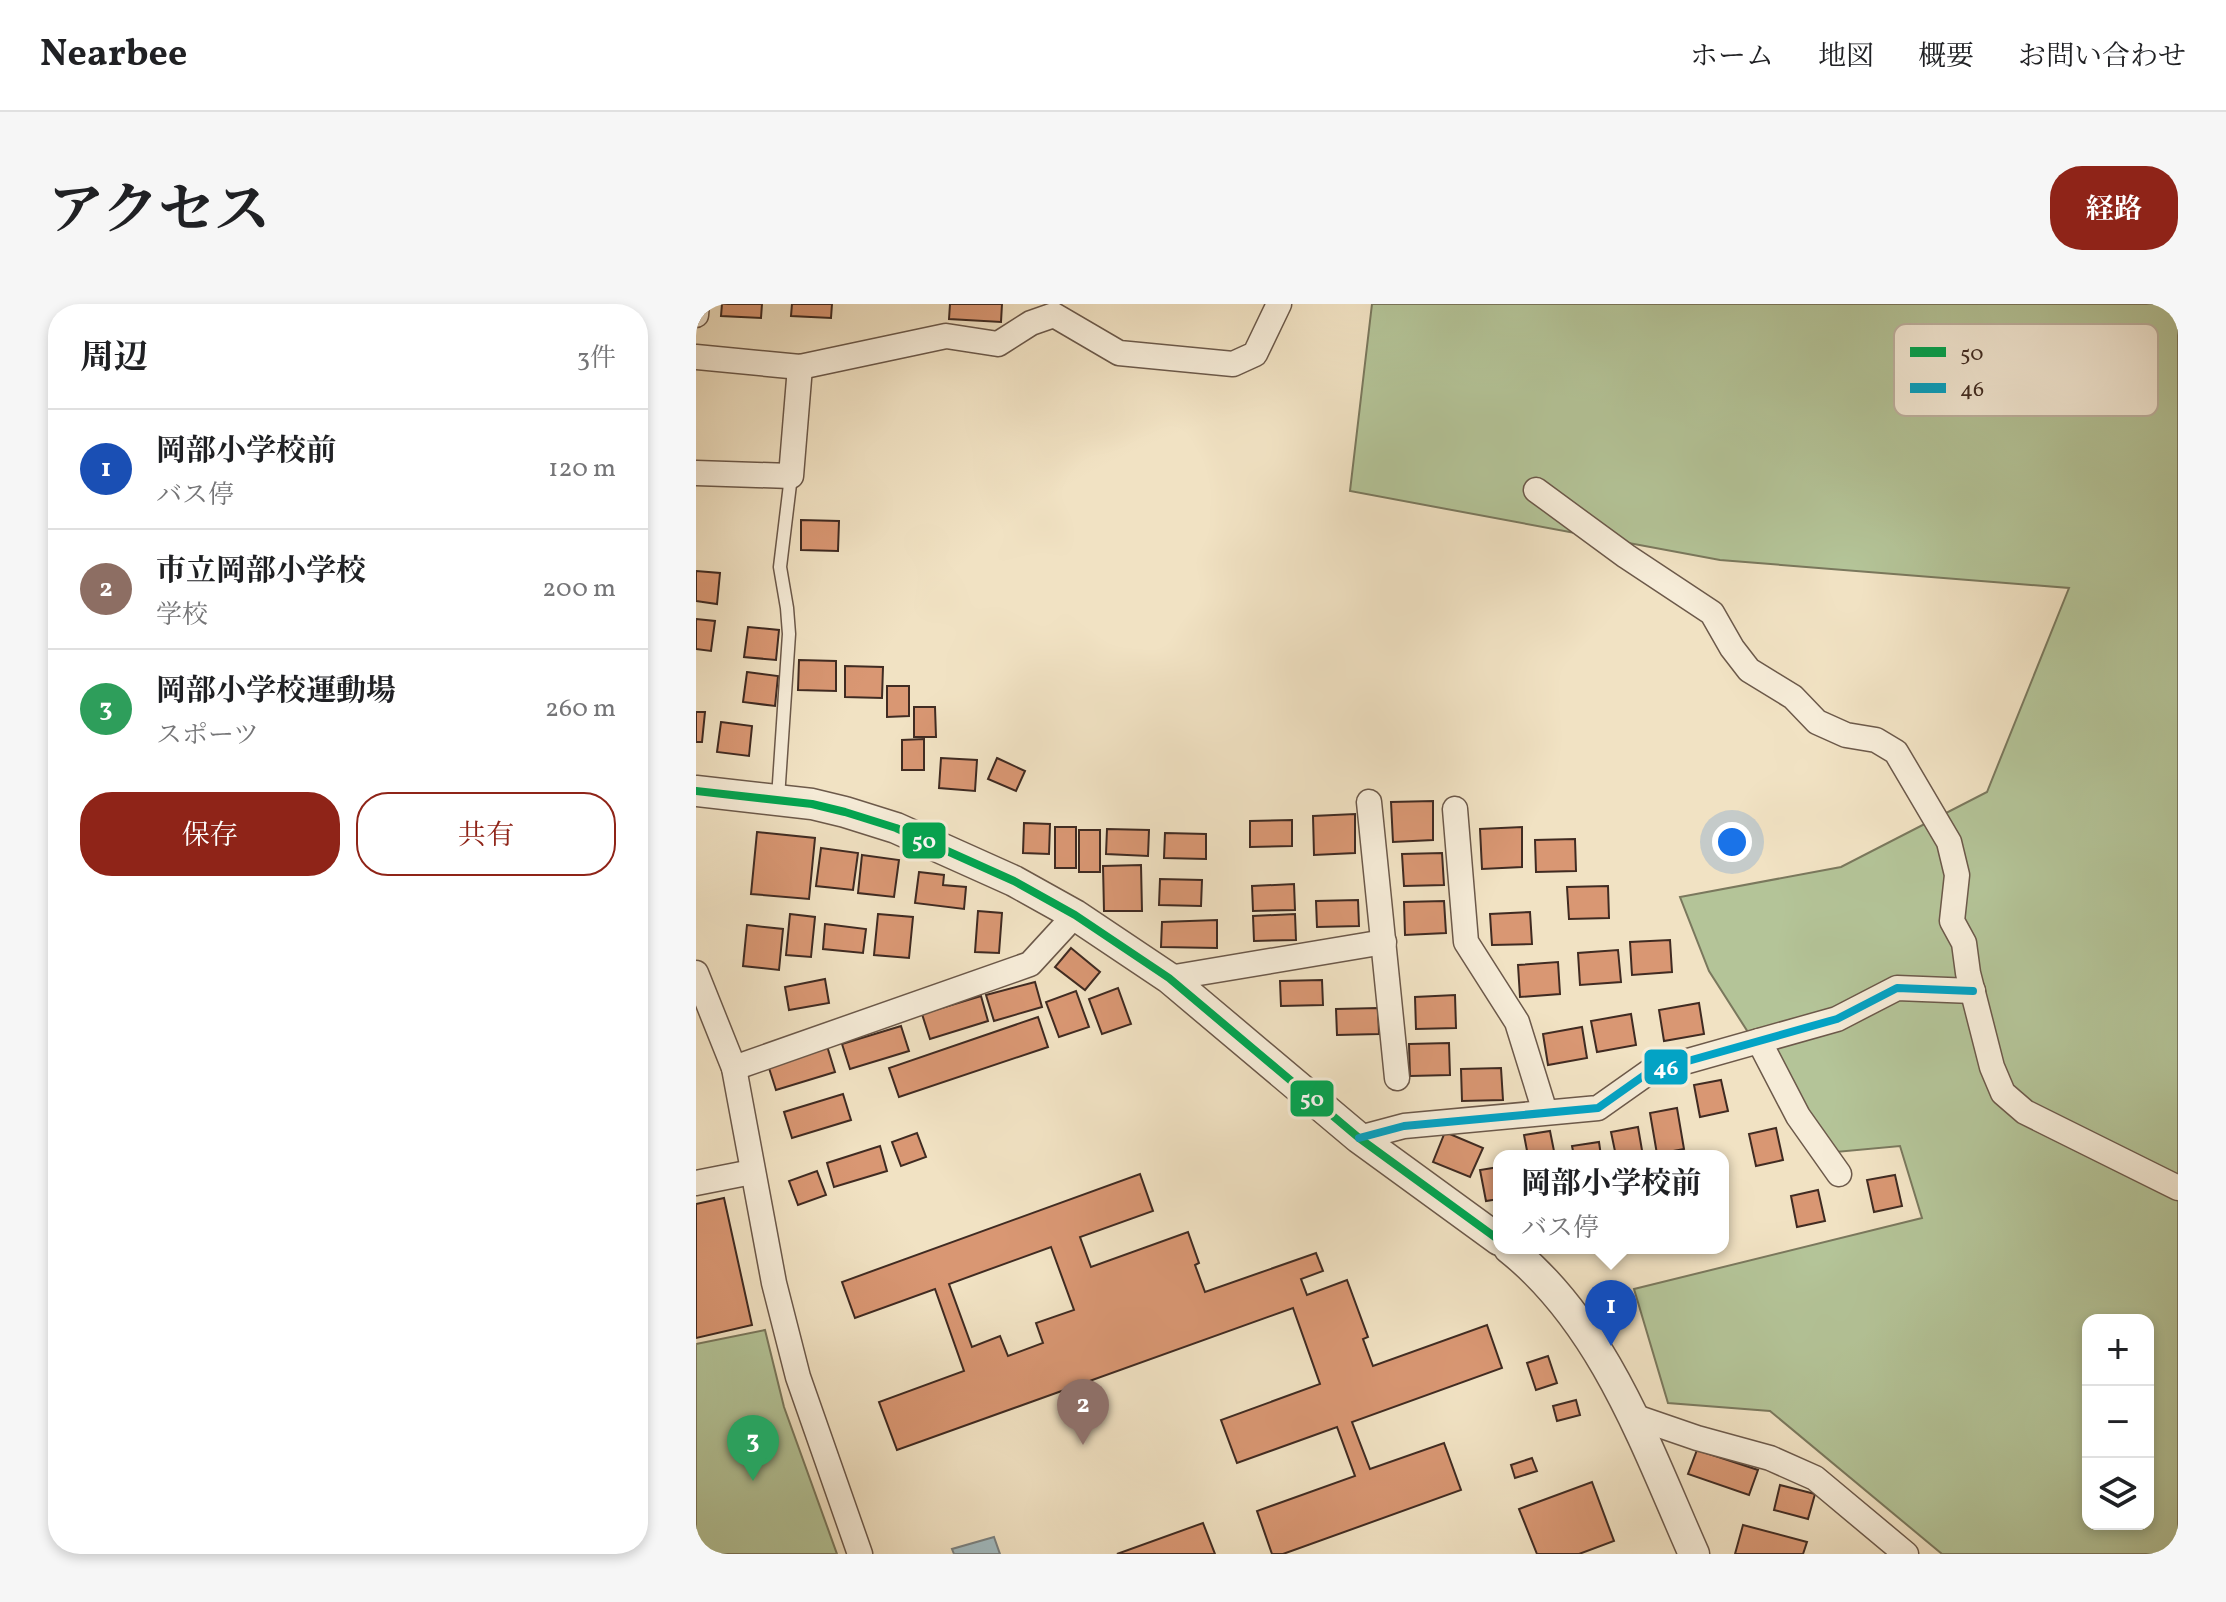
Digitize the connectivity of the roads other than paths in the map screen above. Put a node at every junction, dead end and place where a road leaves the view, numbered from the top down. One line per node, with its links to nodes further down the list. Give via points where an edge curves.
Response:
1 (697, 304): 3 (street)
2 (1279, 304): 5 (street, via 1255,354 1233,364 1119,353 1054,315 998,344 946,336)
3 (696, 315)
4 (696, 357): 5 (street)
5 (800, 367): 7 (street)
6 (696, 473): 7 (street)
7 (791, 476): 10 (lane, via 780,567 789,634)
8 (1536, 490): 17 (street, via 1712,613 1749,670 1793,697 1817,722 1876,740 1896,752 1949,842 1957,875 1952,921 1964,943)
9 (696, 791): 10 (street)
10 (777, 802): 13 (street, via 812,804 896,828)
11 (1369, 802): 14 (street)
12 (1455, 809): 21 (street, via 1466,942 1517,1022)
13 (1075, 915): 16 (street); 19 (street, via 1030,964)
14 (1384, 942): 16 (street); 20 (street)
15 (696, 973): 19 (street)
16 (1169, 978): 22 (street)
17 (1973, 991): 18 (street, via 1897,988 1837,1019); 26 (street, via 2003,1093 2025,1112)
18 (1759, 1041): 21 (street, via 1649,1072 1598,1108); 24 (street, via 1798,1116)
19 (734, 1068): 23 (street)
20 (1397, 1078)
21 (1545, 1112): 22 (street, via 1404,1126)
22 (1359, 1138): 27 (street)
23 (752, 1172): 25 (street); 30 (street, via 798,1377)
24 (1839, 1174)
25 (696, 1183)
26 (2178, 1188)
27 (1493, 1236)
28 (1517, 1254): 29 (street, via 1533,1267 1598,1349)
29 (1633, 1416): 31 (street); 32 (street, via 1770,1458 1815,1478)
30 (860, 1554)
31 (1694, 1554)
32 (1906, 1554)

